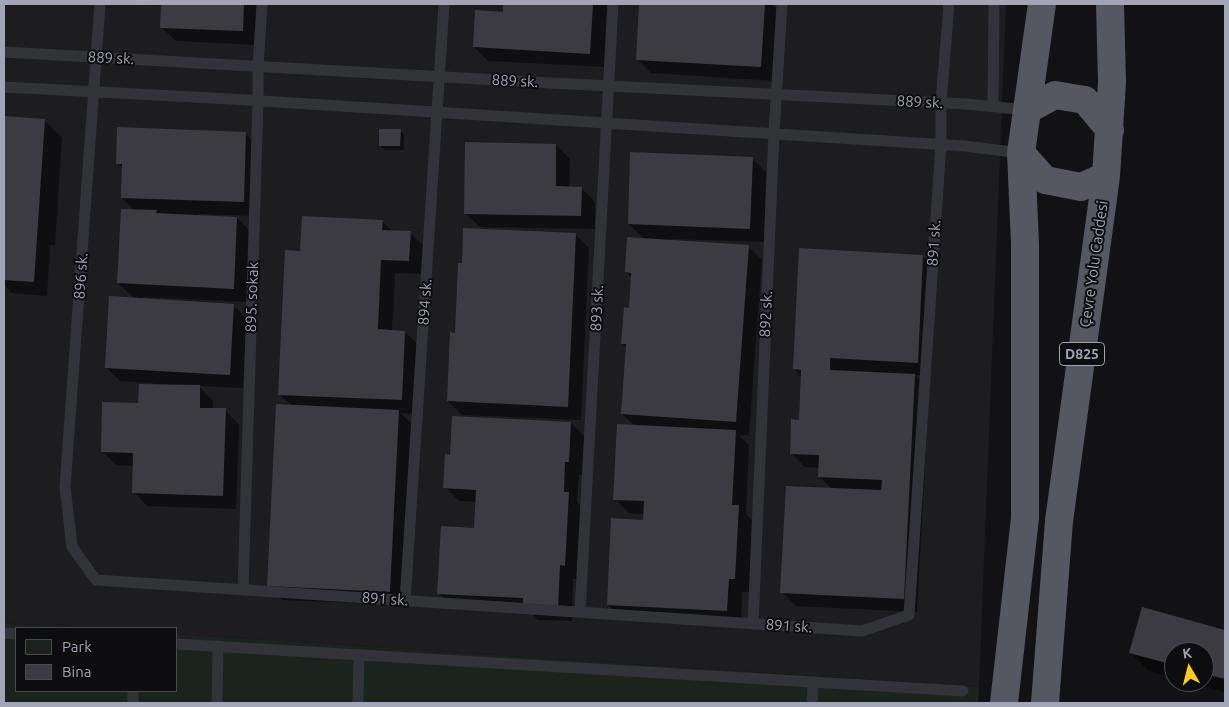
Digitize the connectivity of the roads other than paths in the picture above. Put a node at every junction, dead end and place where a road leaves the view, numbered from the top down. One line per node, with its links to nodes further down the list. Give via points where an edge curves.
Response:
1 (100, 4): 11 (lane, 896 sk.)
2 (262, 4): 12 (lane, 895. sokak)
3 (444, 4): 13 (lane, 894 sk.)
4 (613, 4): 14 (lane, 893 sk.)
5 (782, 4): 17 (lane, 892 sk.)
6 (949, 4): 19 (lane, 891 sk.)
7 (994, 4): 20 (lane)
8 (1042, 4): 21 (highway)
9 (1110, 4): 24 (highway, Çevre Yolu Caddesi / D825)
10 (4, 52): 11 (lane, 889 sk.)
11 (97, 57): 12 (lane, 889 sk.); 16 (lane, 896 sk.)
12 (258, 67): 13 (lane, 889 sk.); 18 (lane, 895. sokak)
13 (441, 77): 14 (lane, 889 sk.); 22 (lane, 894 sk.)
14 (608, 86): 17 (lane, 889 sk.); 23 (lane, 893 sk.)
15 (4, 87): 16 (lane)
16 (94, 92): 18 (lane); 29 (lane, 896 sk., via 65,487)
17 (777, 95): 19 (lane, 889 sk.); 25 (lane, 892 sk.)
18 (258, 101): 22 (lane); 30 (lane, 895. sokak)
19 (941, 103): 20 (lane, 889 sk.); 26 (lane, 891 sk.)
20 (993, 106): 21 (lane, 889 sk.)
21 (1027, 110): 24 (highway, via 1055,95 1085,100); 27 (highway)
22 (438, 112): 23 (lane); 31 (lane, 894 sk.)
23 (608, 123): 25 (lane); 32 (lane, 893 sk.)
24 (1110, 130): 28 (highway, Çevre Yolu Caddesi / D825)
25 (774, 134): 26 (lane); 33 (lane, 892 sk.)
26 (941, 144): 27 (lane); 33 (lane, 891 sk., via 909,615 862,631)
27 (1021, 153): 28 (highway, via 1045,180 1081,187); 42 (highway, via 1026,244 1025,518)
28 (1106, 176): 43 (highway, Çevre Yolu Caddesi / D825, via 1059,521)
29 (72, 547): 30 (lane, 891 sk., via 96,580)
30 (243, 590): 31 (lane, 891 sk.)
31 (405, 601): 32 (lane, 891 sk.)
32 (580, 612): 33 (lane, 891 sk.)
33 (753, 624)
34 (178, 644): 35 (lane)
35 (218, 646): 36 (lane); 39 (lane)
36 (359, 655): 37 (lane); 40 (lane)
37 (813, 682): 38 (lane); 41 (lane)
38 (963, 691)
39 (217, 703)
40 (358, 703)
41 (812, 703)
42 (1004, 703)
43 (1045, 703)

